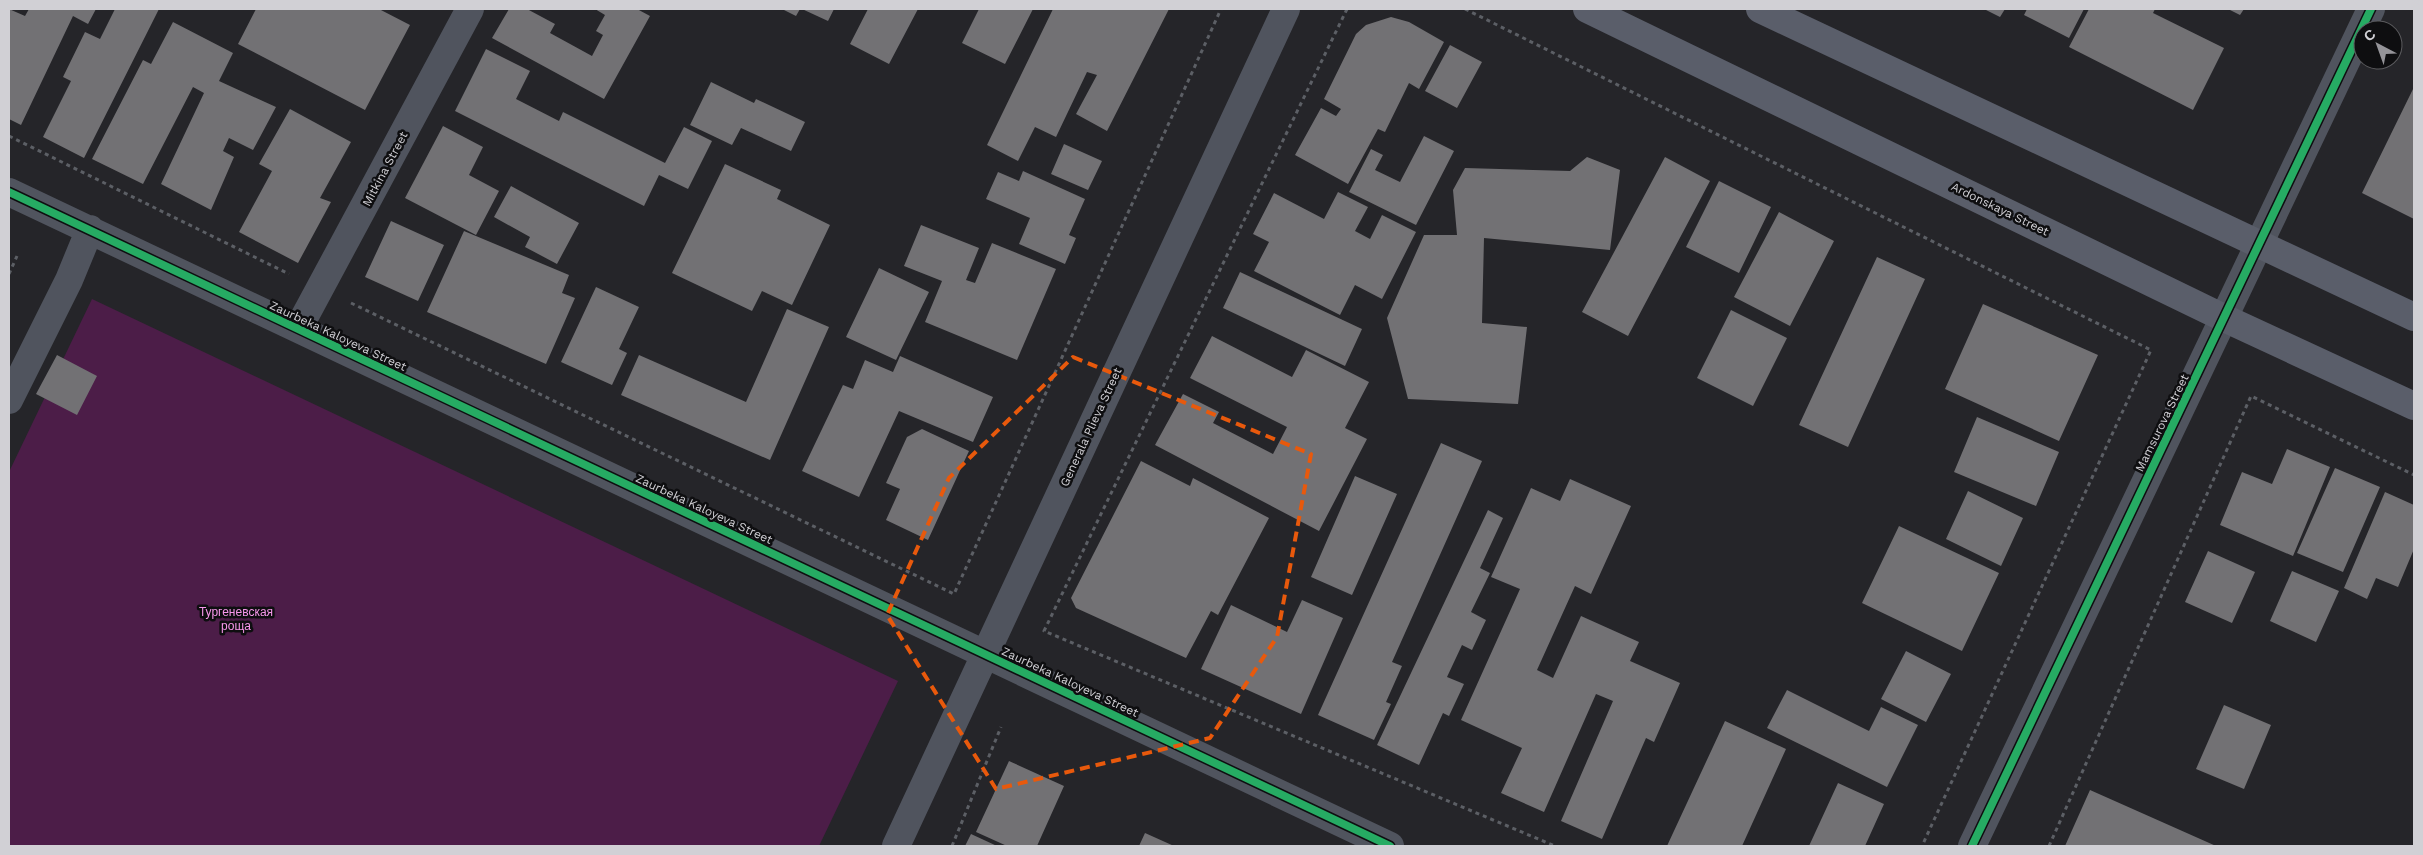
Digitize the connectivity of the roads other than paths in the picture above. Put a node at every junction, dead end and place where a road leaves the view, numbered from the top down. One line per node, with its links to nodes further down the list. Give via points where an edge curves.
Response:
1 (470, 9): 11 (street, Mitkina Street)
2 (1286, 9): 14 (street, Generala Plieva Street)
3 (1587, 9): 10 (main road, Ardonskaya Street)
4 (1760, 9): 8 (main road)
5 (2371, 9): 8 (street, Mamsurova Street)
6 (9, 192): 7 (street, Zaurbeka Kaloyeva Street)
7 (90, 229): 11 (street, Zaurbeka Kaloyeva Street); 12 (street, via 69,280)
8 (2259, 244): 9 (main road); 10 (street, Mamsurova Street)
9 (2414, 317)
10 (2224, 318): 13 (main road, Ardonskaya Street); 17 (street, Mamsurova Street)
11 (298, 329): 14 (street, Zaurbeka Kaloyeva Street)
12 (9, 400)
13 (2414, 406)
14 (986, 655): 15 (street, Generala Plieva Street); 16 (street, Zaurbeka Kaloyeva Street)
15 (896, 846)
16 (1390, 846)
17 (1972, 846)

